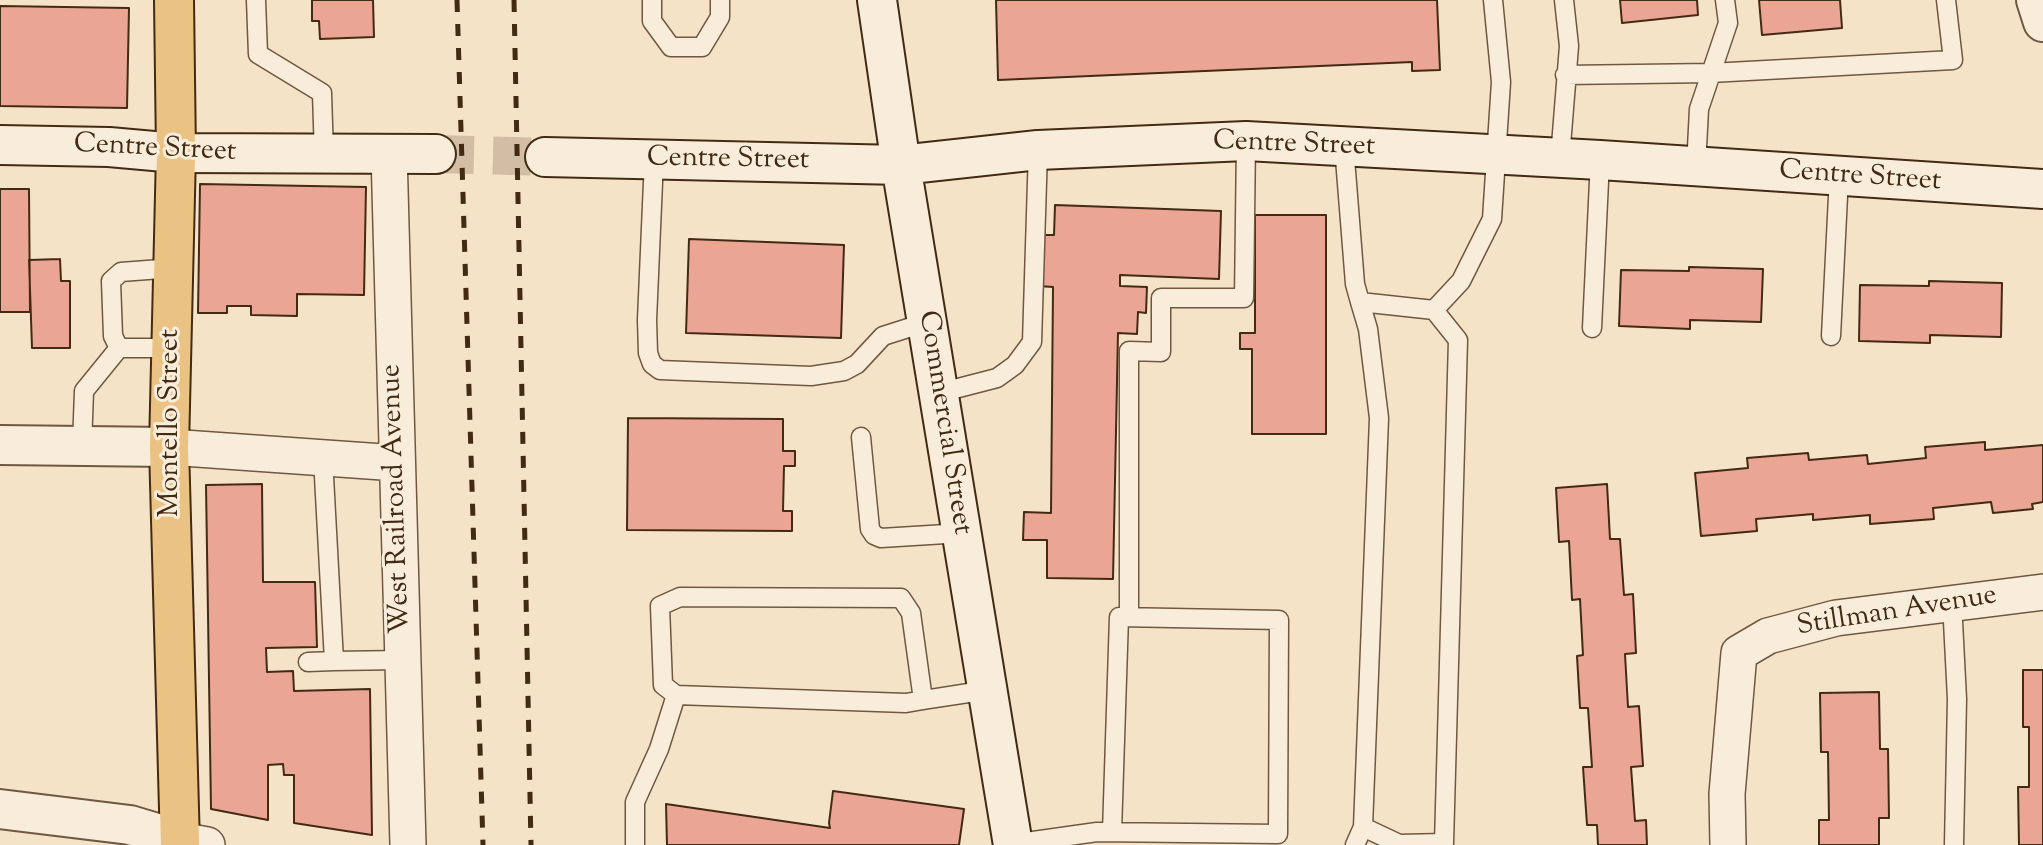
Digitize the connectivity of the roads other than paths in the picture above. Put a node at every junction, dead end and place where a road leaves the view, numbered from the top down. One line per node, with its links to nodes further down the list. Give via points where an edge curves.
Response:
1 (174, 0): 18 (main road, Montello Street)
2 (256, 0): 22 (lane, via 258,54 322,93)
3 (652, 0): 4 (lane, via 652,21 671,47 702,47 720,17)
4 (720, 0)
5 (877, 0): 27 (main road, Commercial Street)
6 (1493, 0): 21 (lane, via 1501,68)
7 (1564, 0): 13 (lane, via 1569,46)
8 (1725, 0): 12 (lane, via 1728,23)
9 (1946, 0): 12 (lane, via 1952,60)
10 (2036, 0): 11 (main road)
11 (2043, 22)
12 (1710, 73): 13 (lane); 28 (lane, via 1699,108)
13 (1565, 75): 25 (lane)
14 (1247, 141): 16 (main road, Centre Street); 17 (main road, Centre Street); 49 (lane, via 1244,298 1161,298 1161,352 1129,351)
15 (0, 145): 18 (main road, Centre Street)
16 (1344, 146): 21 (main road, Centre Street); 32 (lane)
17 (1038, 150): 27 (main road, Centre Street); 39 (lane, via 1032,342 998,378)
18 (176, 153): 22 (main road, Centre Street); 31 (main road, Montello Street)
19 (389, 153): 20 (main road, Centre Street); 22 (main road, Centre Street); 45 (street, West Railroad Avenue)
20 (436, 155)
21 (1495, 155): 25 (main road, Centre Street); 33 (lane, via 1492,219 1461,281)
22 (324, 156)
23 (545, 157): 24 (main road, Centre Street)
24 (654, 159): 27 (main road, Centre Street); 34 (lane, via 647,320 648,353 660,370 811,376 844,371 883,336)
25 (1560, 159): 26 (main road, Centre Street)
26 (1600, 160): 28 (main road, Centre Street); 35 (lane)
27 (901, 165): 34 (main road, Commercial Street)
28 (1696, 167): 29 (main road, Centre Street)
29 (1839, 176): 30 (main road, Centre Street); 36 (lane)
30 (2043, 189)
31 (174, 268): 37 (lane, via 121,272 111,281 113,336); 38 (main road, Montello Street)
32 (1360, 302): 33 (lane); 57 (lane, via 1368,329 1379,418)
33 (1434, 310): 57 (lane, via 1458,340 1444,842 1399,844)
34 (927, 323): 39 (main road, Commercial Street)
35 (1592, 328)
36 (1831, 336)
37 (119, 348): 38 (lane); 42 (lane, via 84,391)
38 (170, 348): 43 (main road, Montello Street)
39 (939, 393): 46 (main road, Commercial Street)
40 (861, 437): 46 (lane, via 874,535)
41 (0, 445): 42 (main road)
42 (82, 446): 43 (main road)
43 (169, 447): 44 (street); 59 (main road, Montello Street)
44 (323, 458): 45 (street); 51 (lane)
45 (397, 463): 50 (street, West Railroad Avenue)
46 (962, 533): 53 (main road, Commercial Street)
47 (2043, 592): 48 (street, Stillman Avenue)
48 (1952, 602): 64 (street, Stillman Avenue, via 1836,618 1768,636 1739,653 1727,794); 65 (lane, via 1957,699)
49 (1129, 617): 58 (lane, via 1119,617); 58 (lane, via 1279,620 1278,834)
50 (402, 660): 51 (lane); 61 (street, West Railroad Avenue)
51 (334, 661): 52 (lane)
52 (308, 663)
53 (988, 690): 55 (lane); 60 (main road, Commercial Street)
54 (676, 695): 55 (lane); 55 (lane, via 663,685 660,606 680,597 901,598 911,613); 62 (lane, via 635,802)
55 (923, 700)
56 (0, 809): 59 (main road, via 130,825)
57 (1363, 827): 63 (lane)
58 (1112, 832): 60 (lane)
59 (189, 843)
60 (1012, 844)
61 (408, 845)
62 (635, 845)
63 (1355, 845)
64 (1728, 845)
65 (1954, 845)

